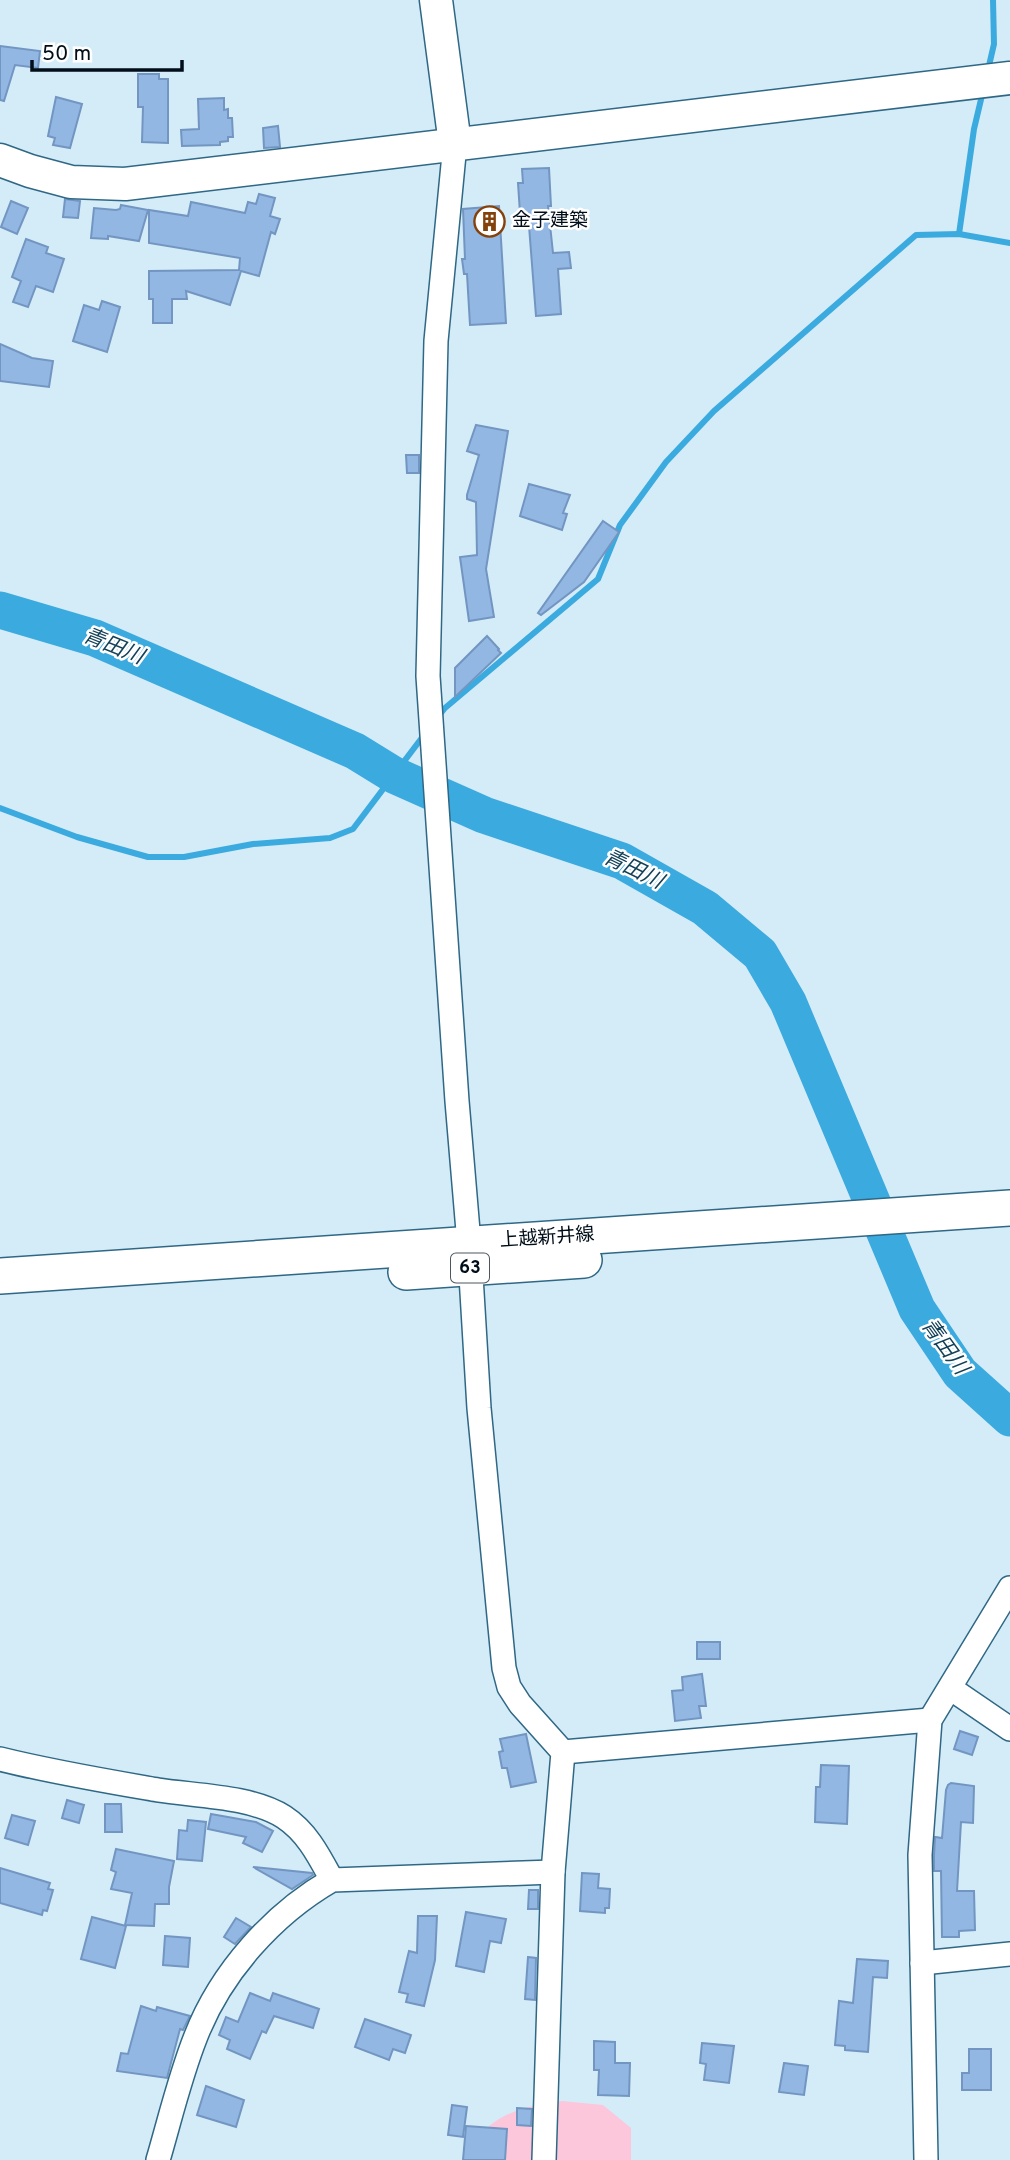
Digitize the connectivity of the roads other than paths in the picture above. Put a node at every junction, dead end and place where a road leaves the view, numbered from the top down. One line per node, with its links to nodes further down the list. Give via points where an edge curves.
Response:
1 (436, 0): 3 (street)
2 (1007, 79): 3 (street)
3 (455, 144): 4 (street, via 125,184 71,181); 8 (street, via 436,350 428,676)
4 (0, 160)
5 (1010, 1208): 6 (main road, 上越新井線 / 63)
6 (958, 1223): 7 (main road, 上越新井線 / 63); 8 (main road, 上越新井線 / 63)
7 (1010, 1231)
8 (470, 1256): 9 (main road, 上越新井線 / 63); 10 (main road, 上越新井線 / 63); 15 (street, via 479,1408 504,1668 520,1704)
9 (0, 1276)
10 (0, 1298)
11 (1010, 1588): 12 (street)
12 (950, 1688): 13 (street); 14 (street)
13 (930, 1720): 15 (street); 20 (street, via 920,1855)
14 (1010, 1729)
15 (563, 1752): 17 (street)
16 (0, 1759): 18 (street, via 269,1808 311,1843)
17 (553, 1872): 18 (street); 22 (street)
18 (332, 1880): 21 (street, via 306,1895 244,1955 216,1996 196,2034)
19 (1010, 1954): 20 (street)
20 (922, 1963): 23 (street)
21 (158, 2160)
22 (544, 2160)
23 (926, 2160)

